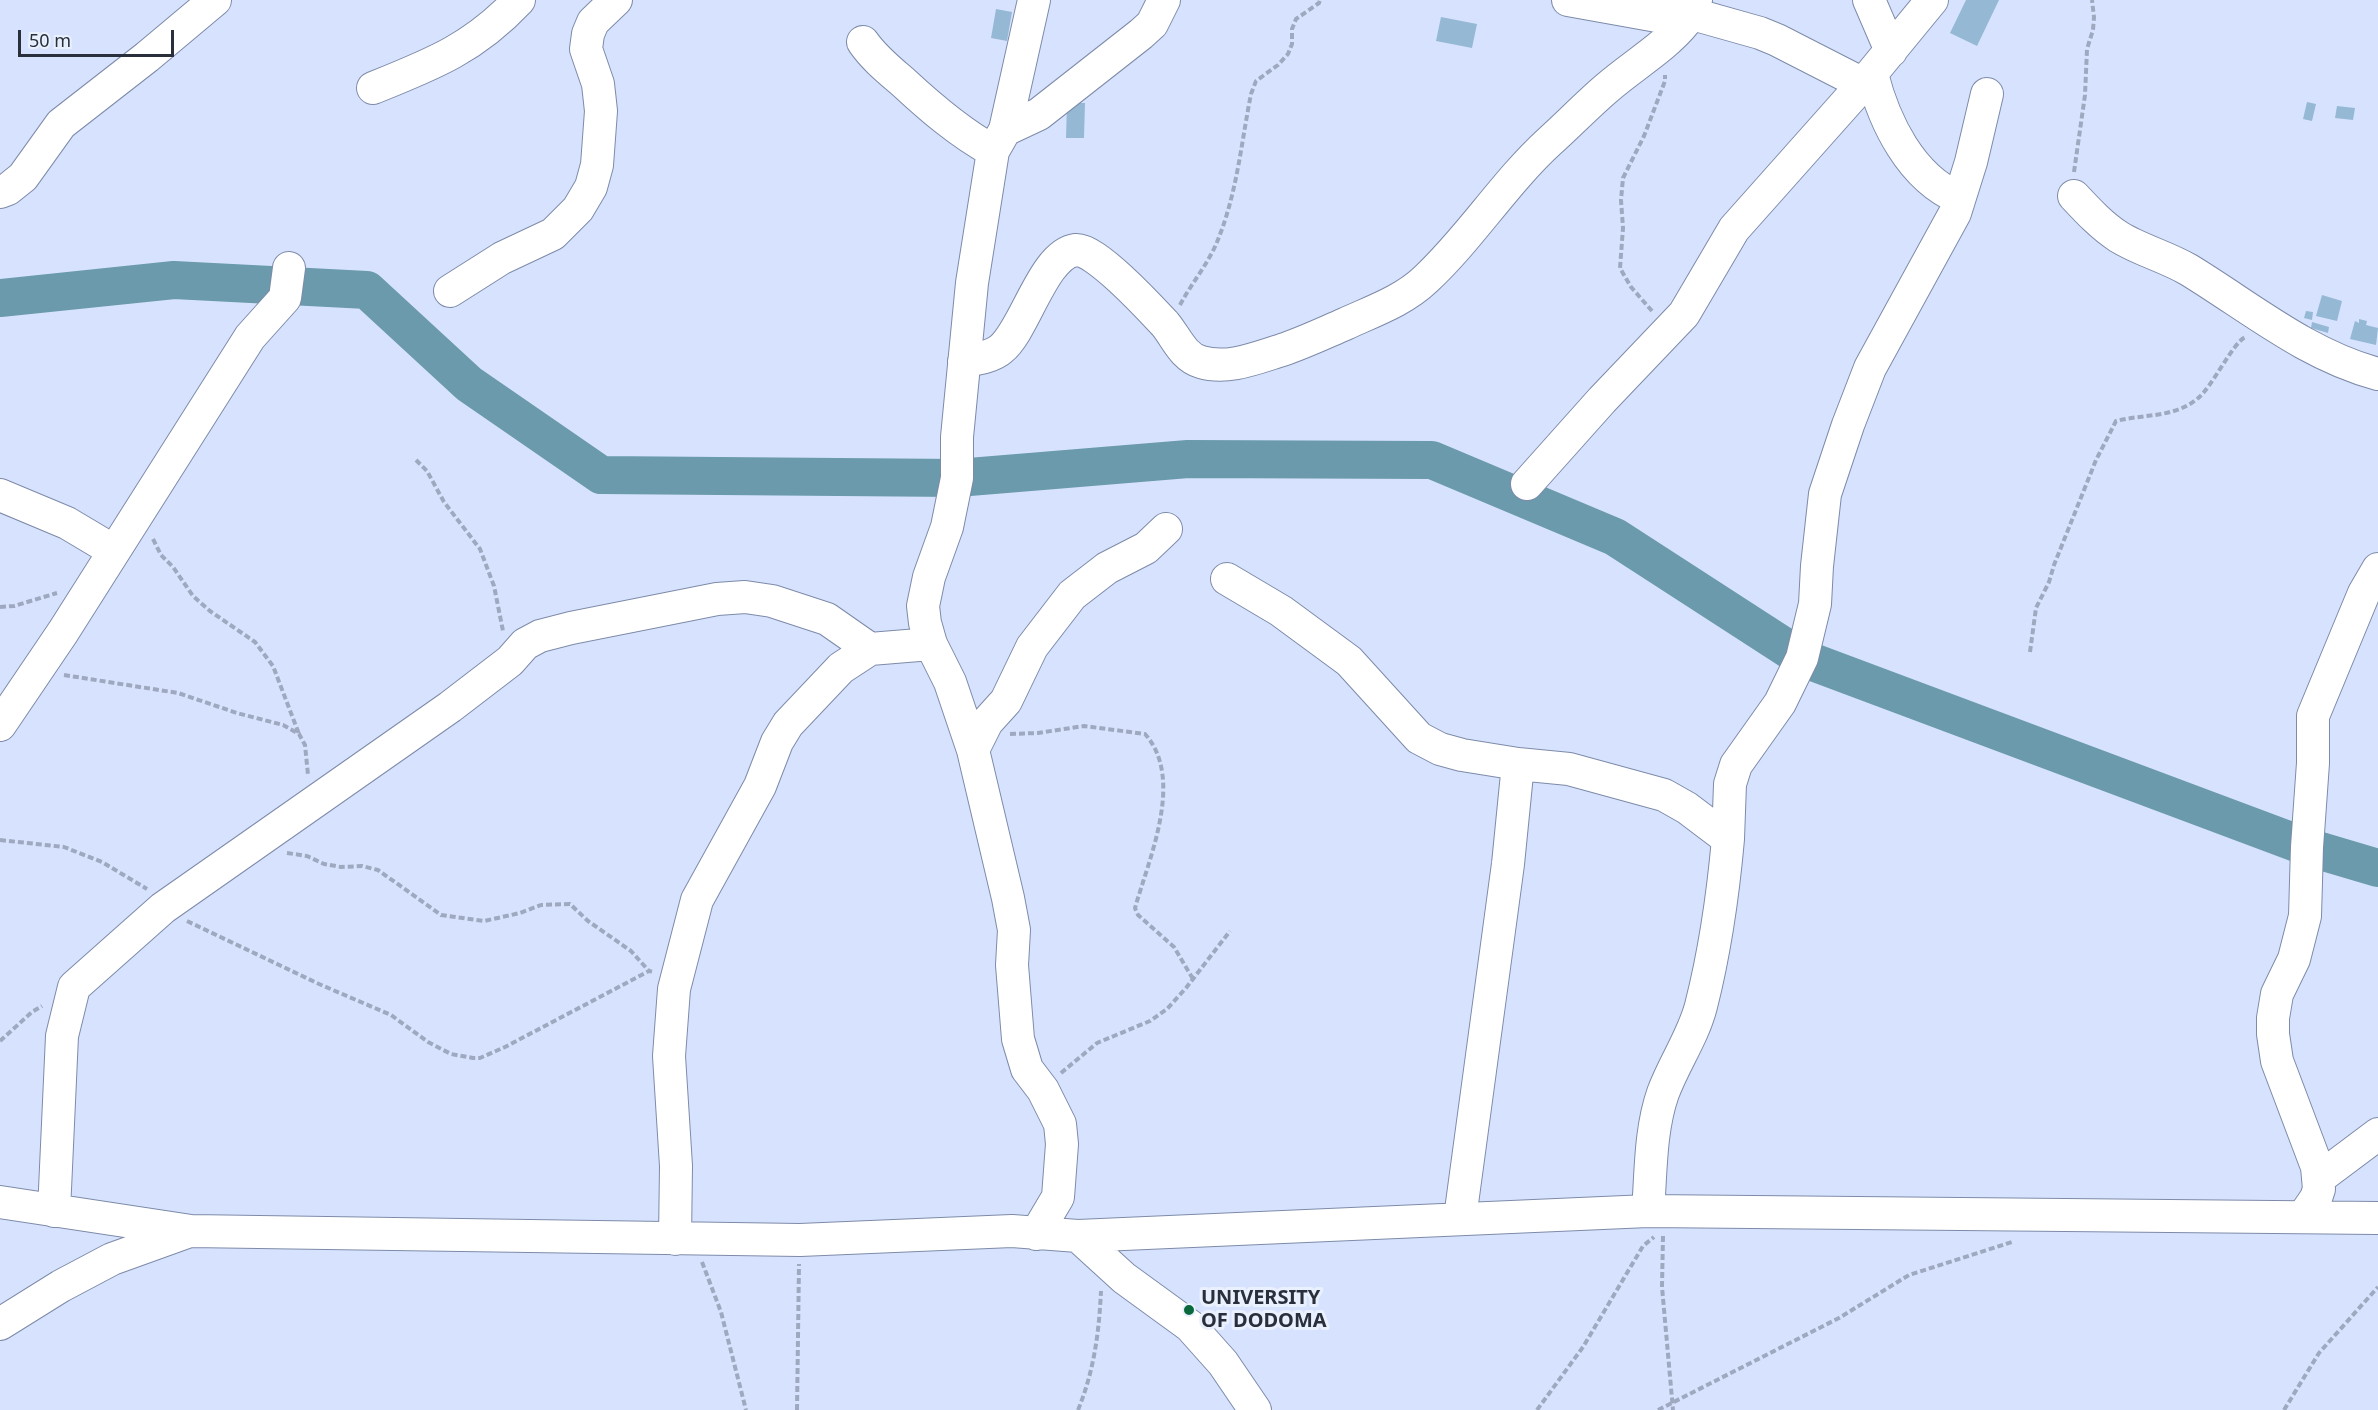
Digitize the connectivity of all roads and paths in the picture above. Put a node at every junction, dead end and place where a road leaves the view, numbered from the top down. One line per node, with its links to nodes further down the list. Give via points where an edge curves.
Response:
1 (215, 0): 17 (street, via 61,124 23,177)
2 (519, 0): 14 (street, via 488,30 463,47 430,66)
3 (616, 0): 21 (street, via 593,22 586,49 598,84 601,111 591,188 578,209 553,234 502,258)
4 (1034, 0): 16 (street)
5 (1164, 0): 16 (street, via 1152,24 1141,34 1039,114)
6 (1320, 0): 22 (path, via 1296,19 1287,54 1256,81 1237,178 1216,244)
7 (1568, 0): 11 (street)
8 (1869, 0): 13 (street)
9 (1932, 0): 13 (street)
10 (2092, 0): 18 (path, via 2094,16 2087,49)
11 (1681, 15): 13 (street, via 1760,33); 22 (street, via 1641,63 1608,86 1544,147 1424,281 1391,304 1296,346 1216,366 1197,361 1182,349); 24 (path, via 1665,81 1623,178 1622,200 1620,268 1631,287)
12 (863, 42): 16 (street, via 879,61 973,140)
13 (1875, 70): 19 (street, via 1887,121 1916,166 1945,192); 24 (street, via 1734,229 1684,314)
14 (374, 88)
15 (1987, 94): 19 (street)
16 (999, 140): 25 (street, via 972,283)
17 (0, 192)
18 (2074, 196): 23 (street, via 2120,238 2188,269)
19 (1959, 198): 47 (street, via 1942,239 1870,368 1848,425 1825,495 1815,604 1802,658 1780,703 1736,765 1730,783)
20 (288, 280): 30 (street, via 280,305 250,337)
21 (450, 291)
22 (1166, 326): 25 (street, via 1104,264 1088,252 1076,250 1053,266 1001,350)
23 (2275, 327): 26 (street, via 2302,344); 39 (path, via 2242,338 2198,399 2160,415 2116,421 2096,460 2036,608)
24 (1669, 330): 28 (street)
25 (964, 361): 37 (street, via 957,478 923,606)
26 (2378, 374)
27 (416, 460): 40 (path, via 480,549 494,586)
28 (1527, 484)
29 (0, 495): 32 (street, via 67,523)
30 (144, 503): 32 (street); 43 (path, via 153,539 182,583 210,611 255,642 273,666)
31 (1166, 529): 44 (street, via 1146,548 1107,568 1072,595 1032,647 1006,701 987,722)
32 (114, 551): 41 (street)
33 (2378, 569): 58 (street, via 2364,593 2313,716 2306,916 2294,959 2277,994 2273,1018 2277,1061)
34 (1227, 579): 45 (street, via 1281,611 1349,661 1419,738 1451,752)
35 (65, 590): 36 (path)
36 (0, 607)
37 (931, 644): 38 (street); 44 (street)
38 (870, 649): 40 (street, via 827,619 772,601 745,597 717,599 540,636 525,644); 52 (street, via 841,668 788,724)
39 (2030, 652)
40 (510, 661): 46 (street)
41 (36, 672): 42 (street); 43 (path, via 178,693 283,725)
42 (0, 725)
43 (299, 734): 46 (path, via 308,766)
44 (978, 740): 53 (path, via 1084,726 1145,734 1154,744 1163,774 1162,801 1136,909 1174,948); 56 (street, via 1014,930 1012,965 1018,1039 1027,1068)
45 (1518, 764): 47 (street, via 1569,769 1664,795); 63 (street)
46 (307, 808): 50 (street)
47 (1728, 839): 61 (street, via 1723,902 1701,1007 1656,1116)
48 (0, 840): 50 (path, via 64,847 102,862)
49 (279, 852): 52 (path, via 307,856 324,864 378,870 441,915 484,921 541,905 570,904 596,927)
50 (168, 905): 52 (path, via 319,984 391,1015 451,1054 473,1059); 54 (street)
51 (1230, 931): 53 (path)
52 (664, 972): 68 (street, via 674,989 669,1056)
53 (1193, 979): 56 (path, via 1167,1009 1150,1021 1097,1043)
54 (74, 987): 55 (path, via 32,1012); 60 (street, via 62,1036)
55 (0, 1041)
56 (1043, 1090): 66 (street, via 1060,1124 1062,1144 1058,1197)
57 (2378, 1134): 58 (street)
58 (2319, 1179): 62 (street, via 2316,1198)
59 (0, 1202): 60 (street)
60 (54, 1211): 65 (street)
61 (1648, 1211): 62 (street); 63 (street)
62 (2303, 1217): 64 (street)
63 (1460, 1218): 67 (street)
64 (2378, 1218)
65 (191, 1231): 68 (street); 73 (street, via 112,1259)
66 (1036, 1234): 67 (street); 69 (street, via 1012,1231)
67 (1078, 1236): 71 (street)
68 (684, 1239): 69 (street); 75 (path, via 721,1312)
69 (800, 1240): 76 (path)
70 (2016, 1241): 74 (path, via 1910,1275 1839,1318)
71 (1103, 1259): 77 (path, via 1098,1338 1091,1375); 78 (street, via 1190,1326)
72 (2378, 1287): 82 (path, via 2319,1353)
73 (0, 1324)
74 (1672, 1402): 79 (path, via 1662,1287 1664,1228 1643,1246 1583,1347); 80 (path); 81 (path)
75 (746, 1410)
76 (797, 1410)
77 (1078, 1410)
78 (1255, 1410)
79 (1537, 1410)
80 (1658, 1410)
81 (1673, 1410)
82 (2284, 1410)

